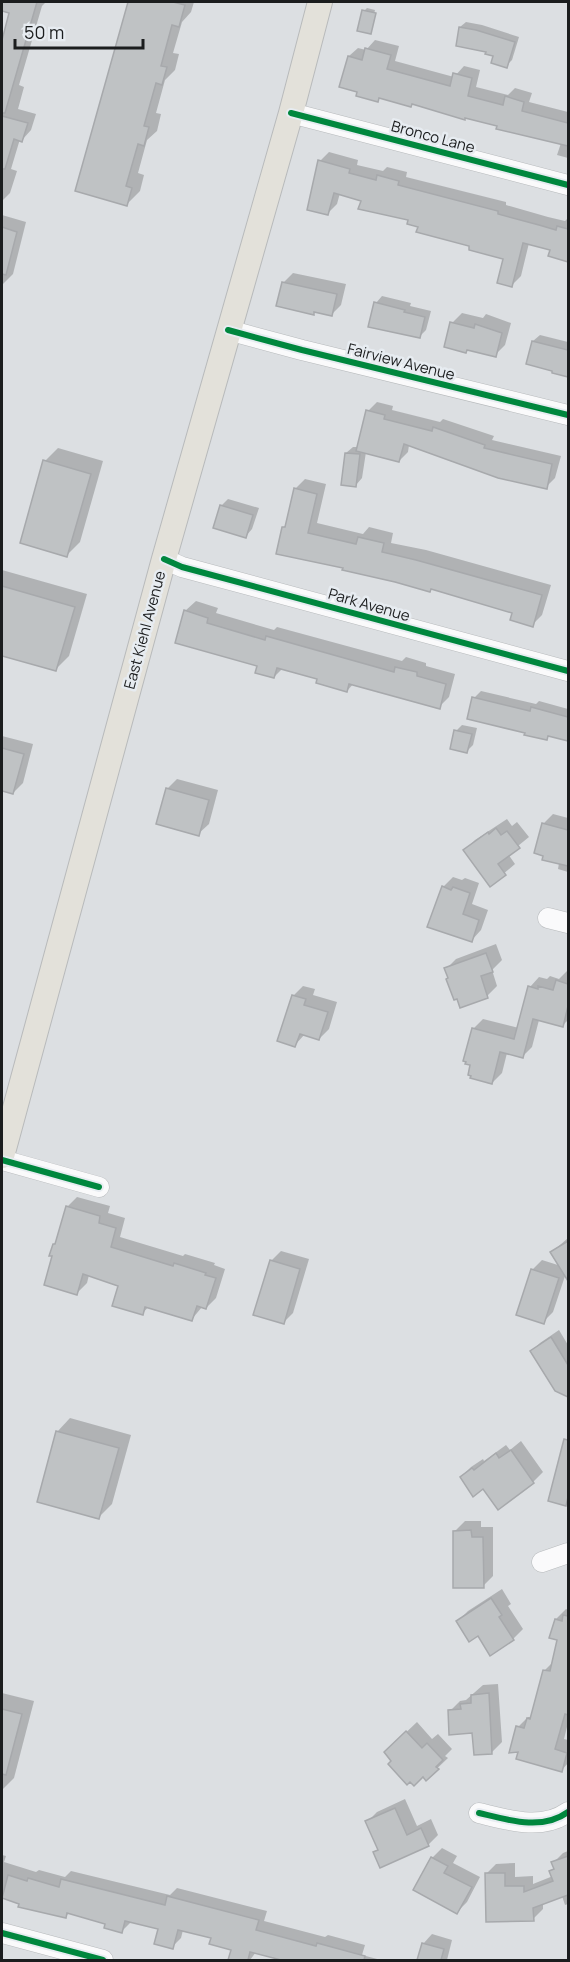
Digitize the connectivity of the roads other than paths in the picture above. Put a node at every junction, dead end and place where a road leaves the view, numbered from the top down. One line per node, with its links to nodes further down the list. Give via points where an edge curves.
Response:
1 (320, 2): 2 (main road, East Kiehl Avenue)
2 (291, 113): 3 (street, Bronco Lane); 4 (main road, East Kiehl Avenue)
3 (568, 185)
4 (228, 330): 5 (street, Fairview Avenue); 6 (main road, East Kiehl Avenue)
5 (568, 415)
6 (164, 559): 7 (street, Park Avenue); 10 (main road, East Kiehl Avenue)
7 (568, 671)
8 (548, 918): 9 (street)
9 (568, 923)
10 (2, 1154): 11 (street)
11 (99, 1187)
12 (568, 1553): 13 (street)
13 (542, 1562)
14 (568, 1812): 15 (street, via 559,1819 526,1823)
15 (478, 1814)
16 (2, 1933): 17 (street)
17 (103, 1960)

